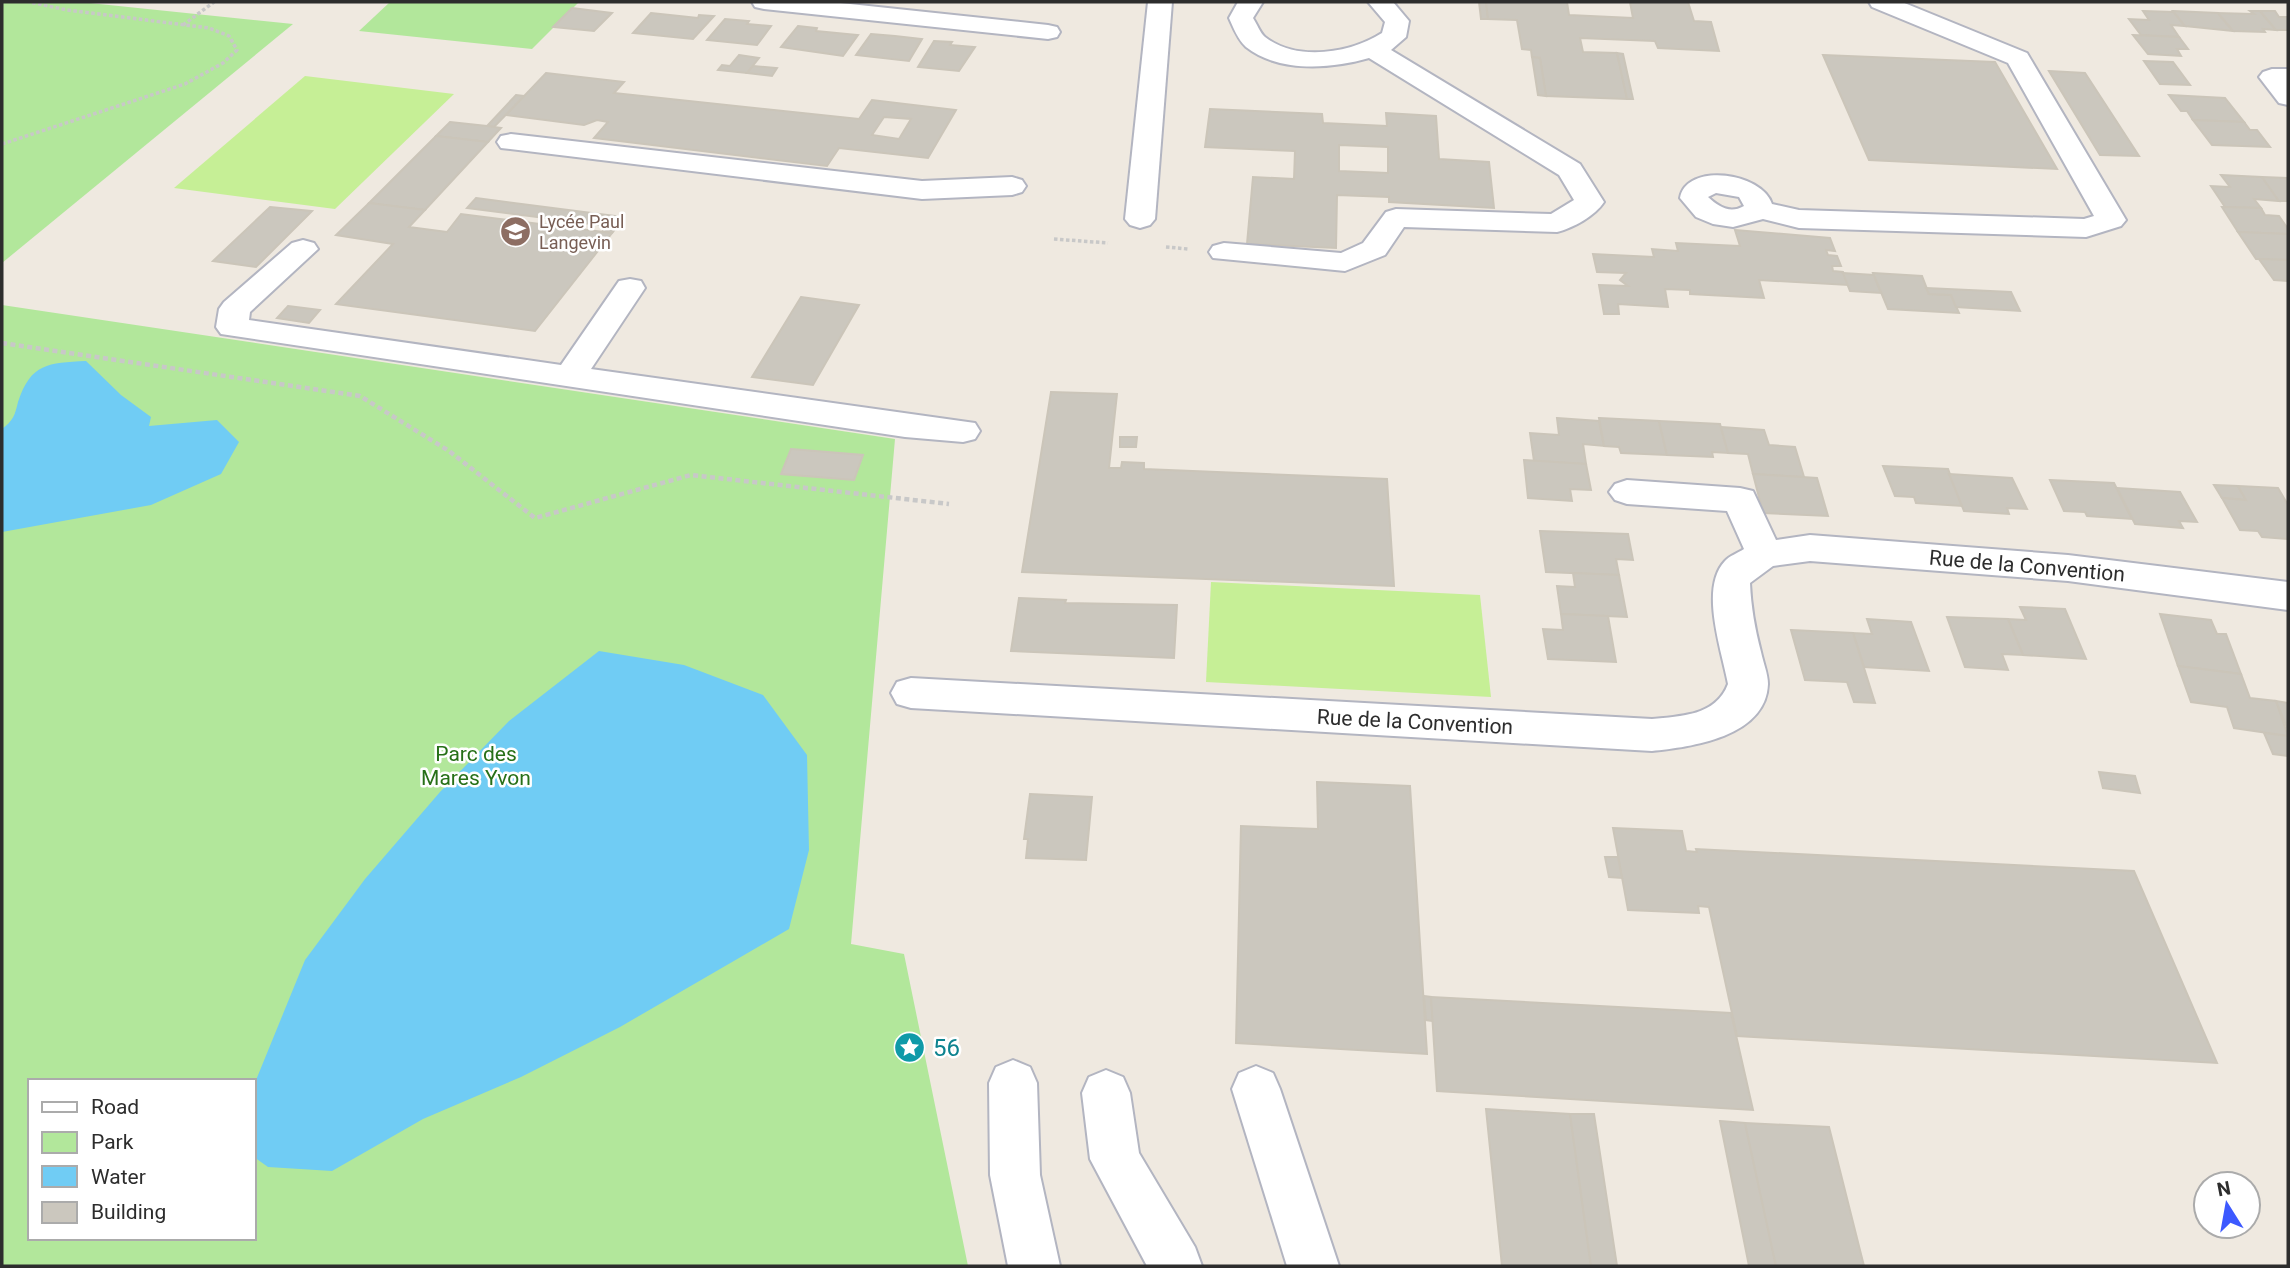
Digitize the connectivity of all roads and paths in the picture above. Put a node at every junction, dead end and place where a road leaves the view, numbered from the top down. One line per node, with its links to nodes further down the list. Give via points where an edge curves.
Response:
1 (29, 2): 8 (path)
2 (214, 2): 8 (path)
3 (764, 2): 9 (street)
4 (1160, 2): 17 (street)
5 (1251, 2): 10 (street, via 1243,10 1242,27 1271,50 1324,60)
6 (1380, 2): 10 (street, via 1392,11 1397,28 1386,44)
7 (1881, 2): 16 (street, via 2018,58 2111,220 2086,228 1799,219)
8 (183, 25): 14 (path, via 229,36 237,50 185,84)
9 (1048, 32)
10 (1374, 51): 19 (street, via 1570,170 1590,202 1557,223 1396,218 1374,248 1345,262)
11 (2288, 77): 12 (street, via 2272,77)
12 (2288, 97)
13 (511, 142): 15 (street, via 922,190)
14 (2, 144)
15 (1013, 186)
16 (1758, 209)
17 (1140, 219)
18 (303, 249): 22 (street, via 235,309 232,327)
19 (1224, 252)
20 (630, 288): 22 (street)
21 (2, 343): 25 (path, via 360,396 449,451 535,518 691,475)
22 (569, 377): 23 (street)
23 (963, 431)
24 (1627, 492): 26 (street, via 1740,500)
25 (949, 504)
26 (1764, 554): 27 (street, Rue de la Convention, via 1810,548 2068,568); 28 (street, Rue de la Convention, via 1738,570 1731,583 1748,684 1742,701 1725,719 1691,731 1652,735)
27 (2288, 596)
28 (911, 694)
29 (1013, 1083): 32 (street, via 1015,1175)
30 (1256, 1089): 34 (street)
31 (1106, 1093): 33 (street, via 1115,1159)
32 (1034, 1266)
33 (1176, 1266)
34 (1313, 1266)

